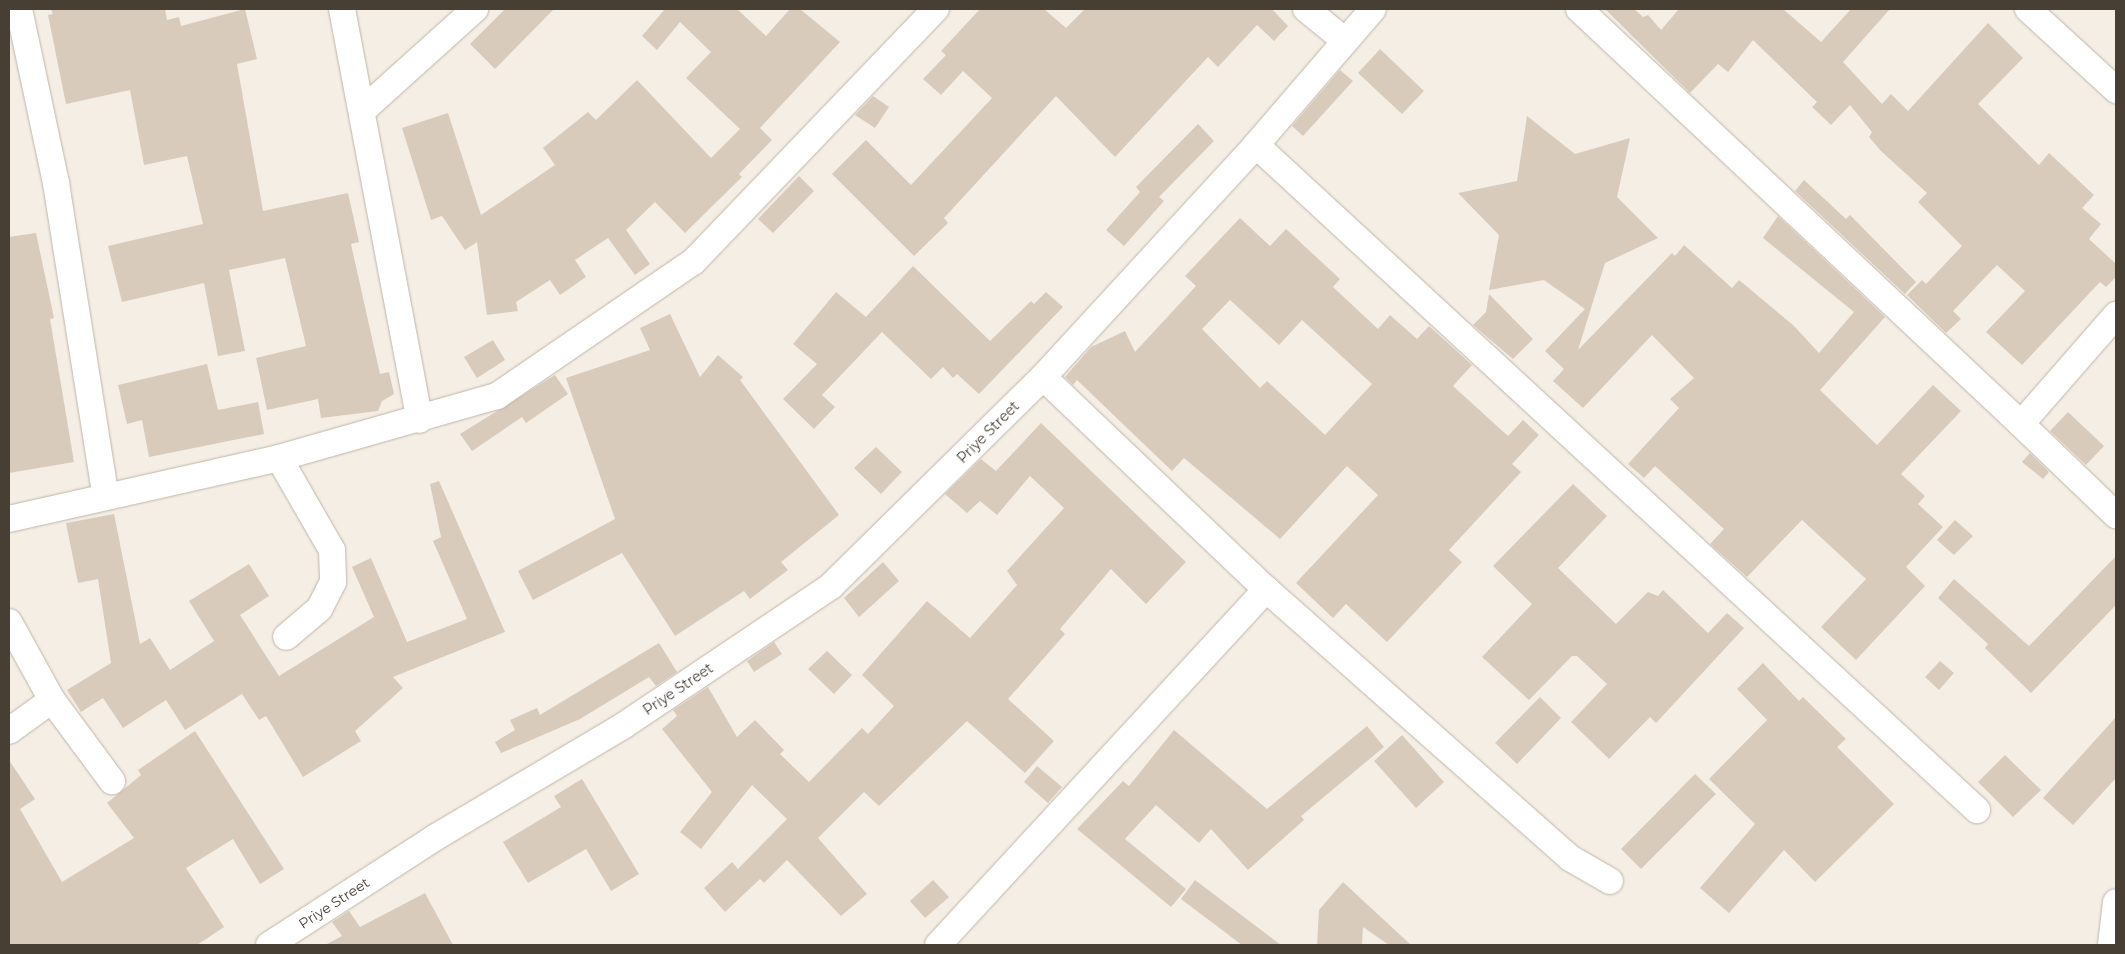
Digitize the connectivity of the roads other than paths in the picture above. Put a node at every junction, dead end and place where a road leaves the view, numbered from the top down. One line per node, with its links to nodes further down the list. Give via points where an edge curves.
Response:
1 (19, 9): 18 (street, via 56,183)
2 (342, 9): 11 (street)
3 (475, 9): 11 (street)
4 (936, 9): 15 (street, via 693,262 497,396)
5 (1306, 9): 9 (street)
6 (1373, 9): 9 (street, Priye Street)
7 (1579, 9): 16 (street)
8 (2028, 9): 10 (street)
9 (1344, 40): 12 (street, Priye Street)
10 (2116, 90)
11 (363, 110): 15 (street)
12 (1256, 145): 14 (street, Priye Street); 27 (street)
13 (2116, 315): 16 (street)
14 (1043, 377): 21 (street); 30 (street, Priye Street, via 831,586 624,726 436,837)
15 (420, 420): 17 (street)
16 (2021, 424): 19 (street)
17 (279, 458): 18 (street); 23 (street, via 332,550 333,582 319,609)
18 (104, 494): 20 (street)
19 (2116, 515)
20 (9, 518)
21 (1266, 589): 28 (street, via 1570,858); 31 (street)
22 (9, 622): 24 (street)
23 (286, 637)
24 (52, 700): 25 (street); 26 (street)
25 (9, 731)
26 (112, 781)
27 (1977, 810)
28 (1610, 882)
29 (2116, 902): 32 (street)
30 (269, 945)
31 (938, 945)
32 (2111, 945)

